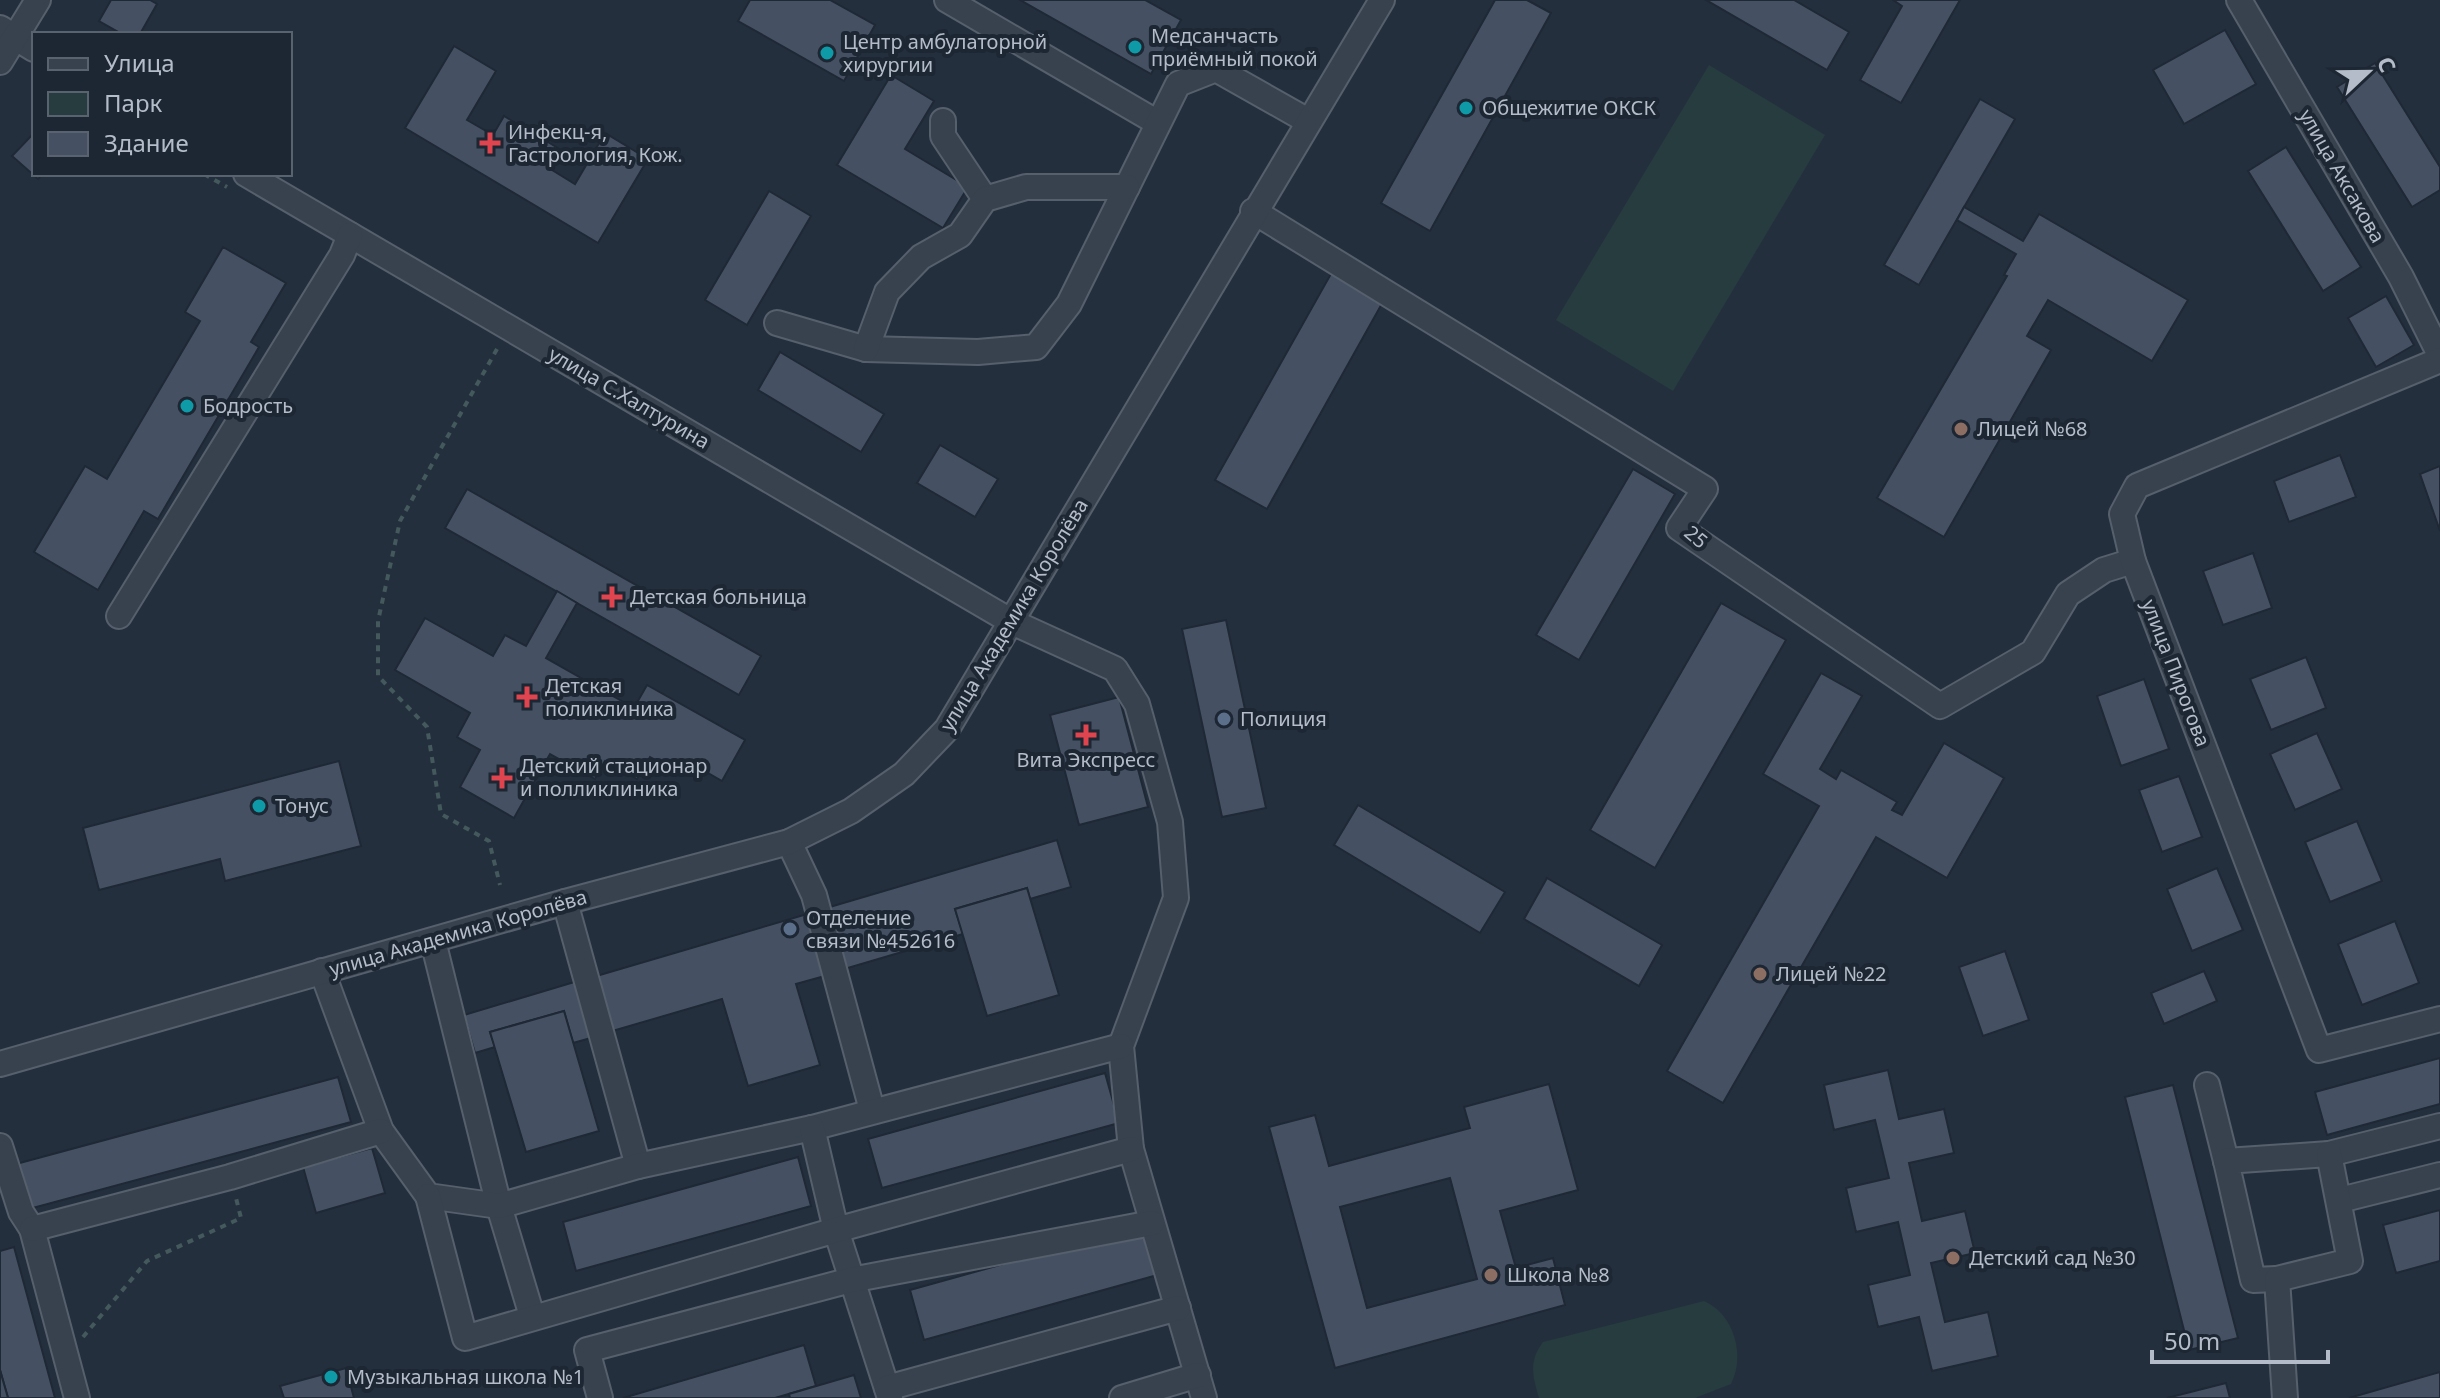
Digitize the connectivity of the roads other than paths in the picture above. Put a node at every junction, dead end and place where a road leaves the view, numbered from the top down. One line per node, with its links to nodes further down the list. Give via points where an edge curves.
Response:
1 (38, 0): 5 (street)
2 (947, 0): 9 (street)
3 (1382, 0): 8 (street, улица Академика Королёва)
4 (2239, 0): 17 (street, улица Аксакова, via 2401,277)
5 (17, 39): 6 (street)
6 (0, 62)
7 (943, 121): 12 (street, via 943,136)
8 (1308, 121): 9 (street, via 1216,69 1178,84); 13 (street, улица Академика Королёва)
9 (1158, 123): 11 (street)
10 (249, 176): 14 (street, улица С.Халтурина)
11 (1127, 187): 12 (street, via 1026,187); 16 (street, via 1069,304 1036,347 978,352)
12 (985, 199): 16 (street, via 960,235 921,257 887,292)
13 (1253, 211): 18 (street, 25, via 1705,489 1679,528 1940,706 2033,652 2068,594 2104,570); 20 (street, улица Академика Королёва)
14 (350, 235): 19 (street); 20 (street, улица С.Халтурина)
15 (777, 323): 16 (street)
16 (866, 349)
17 (2440, 358): 18 (street, улица Пирогова, via 2137,486 2122,514)
18 (2133, 561): 25 (street, улица Пирогова, via 2319,1050)
19 (119, 616)
20 (1012, 622): 21 (street, улица Академика Королёва, via 947,729 904,774 851,811); 26 (street, улица С.Халтурина, via 1115,669 1137,704 1170,822 1176,898)
21 (789, 842): 22 (street, улица Академика Королёва); 29 (street, via 814,895)
22 (565, 902): 23 (street, улица Академика Королёва); 37 (street)
23 (433, 941): 24 (street, улица Академика Королёва); 41 (street)
24 (322, 971): 27 (street, улица Академика Королёва); 32 (street)
25 (2440, 1019)
26 (1121, 1046): 29 (street); 34 (street)
27 (0, 1064)
28 (2207, 1085): 36 (street)
29 (872, 1110): 31 (street)
30 (2440, 1126): 35 (street)
31 (812, 1128): 37 (street); 44 (street)
32 (381, 1131): 39 (street); 43 (street)
33 (0, 1146): 43 (street, via 21,1212)
34 (1131, 1149): 42 (street); 44 (street)
35 (2329, 1154): 36 (street); 40 (street)
36 (2226, 1161): 45 (street, via 2253,1280)
37 (638, 1166): 41 (street)
38 (2440, 1175): 40 (street)
39 (428, 1196): 41 (street); 48 (street, via 465,1338)
40 (2340, 1200): 45 (street, via 2350,1261)
41 (499, 1206): 48 (street)
42 (1152, 1223): 46 (street); 47 (street)
43 (32, 1229): 51 (street)
44 (836, 1230): 46 (street); 48 (street)
45 (2277, 1279): 54 (street)
46 (851, 1280): 50 (street); 52 (street, via 587,1350)
47 (1178, 1308): 49 (street); 50 (street)
48 (532, 1316)
49 (1201, 1386): 53 (street)
50 (888, 1393)
51 (77, 1398)
52 (600, 1398)
53 (1122, 1398)
54 (2285, 1398)

